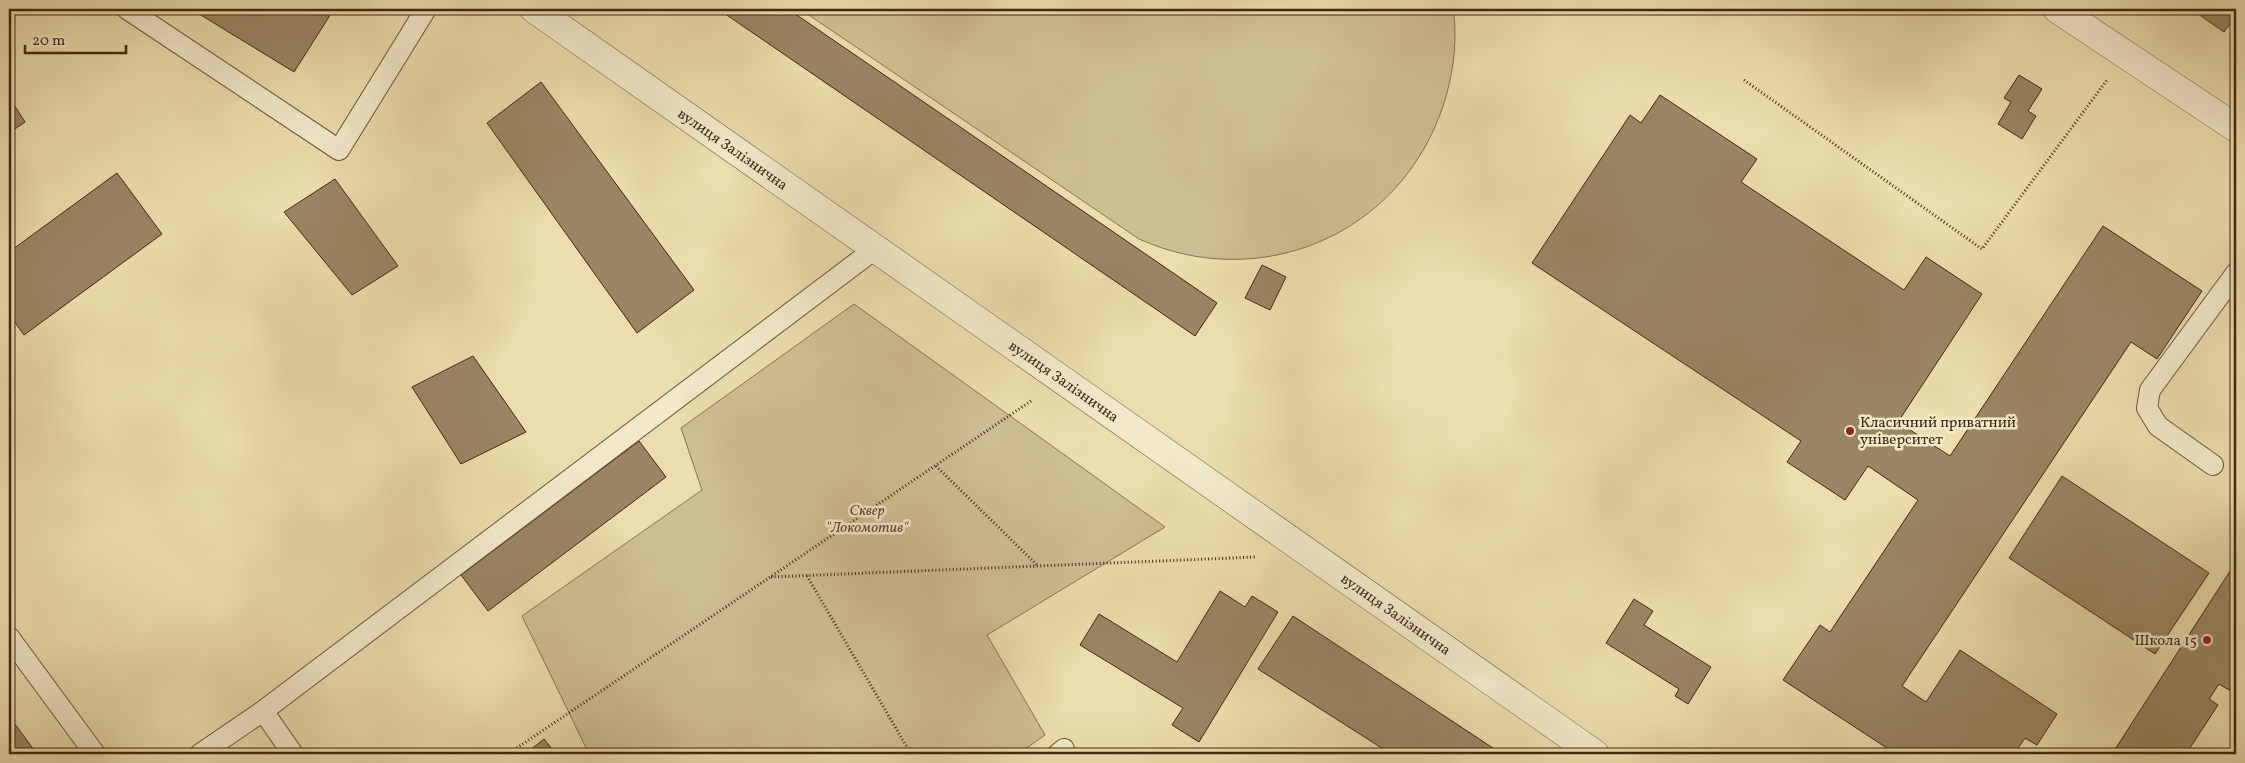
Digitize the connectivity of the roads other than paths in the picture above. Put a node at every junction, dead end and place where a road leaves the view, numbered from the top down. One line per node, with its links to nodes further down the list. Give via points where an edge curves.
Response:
1 (128, 9): 2 (lane, via 339,150)
2 (426, 9)
3 (534, 9): 6 (street, вулиця Залізнична)
4 (2057, 9): 5 (street)
5 (2236, 128)
6 (876, 249): 10 (lane); 14 (street, вулиця Залізнична)
7 (2236, 273): 8 (lane, via 2150,390 2147,408 2158,426)
8 (2213, 465)
9 (9, 638): 11 (lane)
10 (263, 710): 12 (lane); 13 (lane)
11 (95, 754)
12 (200, 754)
13 (293, 754)
14 (1595, 754)

